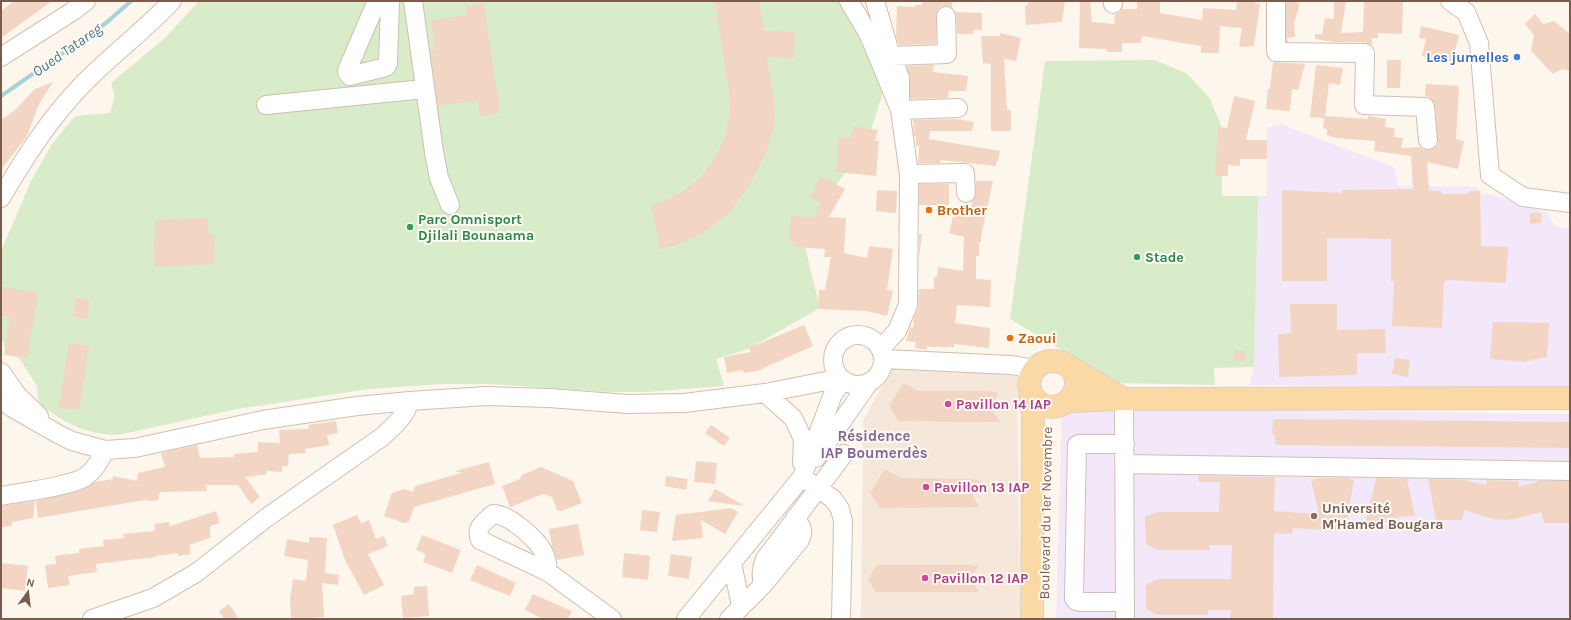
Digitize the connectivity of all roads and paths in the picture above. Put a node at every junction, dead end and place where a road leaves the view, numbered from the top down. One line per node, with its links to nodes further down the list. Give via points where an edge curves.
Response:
1 (172, 1): 22 (street, via 60,109 23,159)
2 (377, 1): 13 (street, via 347,72 350,76)
3 (390, 1): 13 (street, via 390,60 386,67)
4 (413, 1): 14 (street)
5 (849, 1): 18 (street, via 869,35)
6 (875, 1): 11 (street)
7 (1276, 1): 19 (street, via 1277,59 1365,53 1364,105 1425,107)
8 (1450, 1): 23 (street, via 1466,12 1479,44 1490,175 1523,197)
9 (75, 4): 12 (street)
10 (946, 16): 11 (street, via 947,54)
11 (891, 56): 18 (street, via 900,78)
12 (1, 57)
13 (380, 68): 15 (street)
14 (424, 89): 15 (street); 24 (street, via 439,178)
15 (380, 93): 16 (street)
16 (266, 104)
17 (958, 108): 18 (street)
18 (900, 110): 20 (street)
19 (1428, 140)
20 (909, 174): 21 (street, via 964,173); 25 (street, via 908,305 897,331)
21 (966, 193)
22 (1, 198)
23 (1570, 203)
24 (450, 205)
25 (883, 354): 26 (street, via 870,338 849,336 837,346); 28 (street); 31 (street, via 881,373)
26 (833, 362): 30 (street, via 835,371); 33 (street)
27 (1071, 368): 28 (main road, via 1056,360 1043,362); 35 (main road); 37 (main road, via 1077,384 1075,392)
28 (1035, 369): 32 (main road, via 1030,379)
29 (1, 372): 39 (street, via 17,395)
30 (842, 380): 31 (street, via 853,385); 33 (street); 45 (street, via 833,394)
31 (868, 384): 45 (street)
32 (1030, 390): 37 (main road, via 1035,399 1044,406); 56 (main road, Boulevard du 1er Novembre, via 1033,416)
33 (770, 392): 36 (street, via 684,402 628,404 486,396); 45 (street, via 793,418 803,439)
34 (1570, 398): 35 (main road)
35 (1124, 399): 37 (main road); 40 (street)
36 (410, 401): 41 (street, via 263,420 135,448); 52 (street, via 399,422 382,436 266,518 196,573 153,598)
37 (1061, 404): 57 (main road, Boulevard du 1er Novembre, via 1046,425)
38 (5, 406): 39 (street)
39 (58, 434): 41 (street, via 72,441)
40 (1125, 444): 43 (street); 50 (street, via 1077,445 1074,598 1080,602)
41 (105, 450): 47 (street, via 96,467 85,477 70,483)
42 (844, 454): 46 (street)
43 (1124, 464): 44 (street); 50 (street)
44 (1570, 471)
45 (802, 477): 46 (street); 48 (street)
46 (817, 488): 51 (street, via 795,518 803,529 800,540 763,585); 55 (street, via 833,499 842,515)
47 (1, 496)
48 (732, 563): 51 (street); 54 (street)
49 (548, 572): 53 (street)
50 (1125, 610)
51 (735, 613)
52 (92, 619)
53 (612, 619)
54 (686, 619)
55 (841, 619)
56 (1032, 619)
57 (1045, 619)

